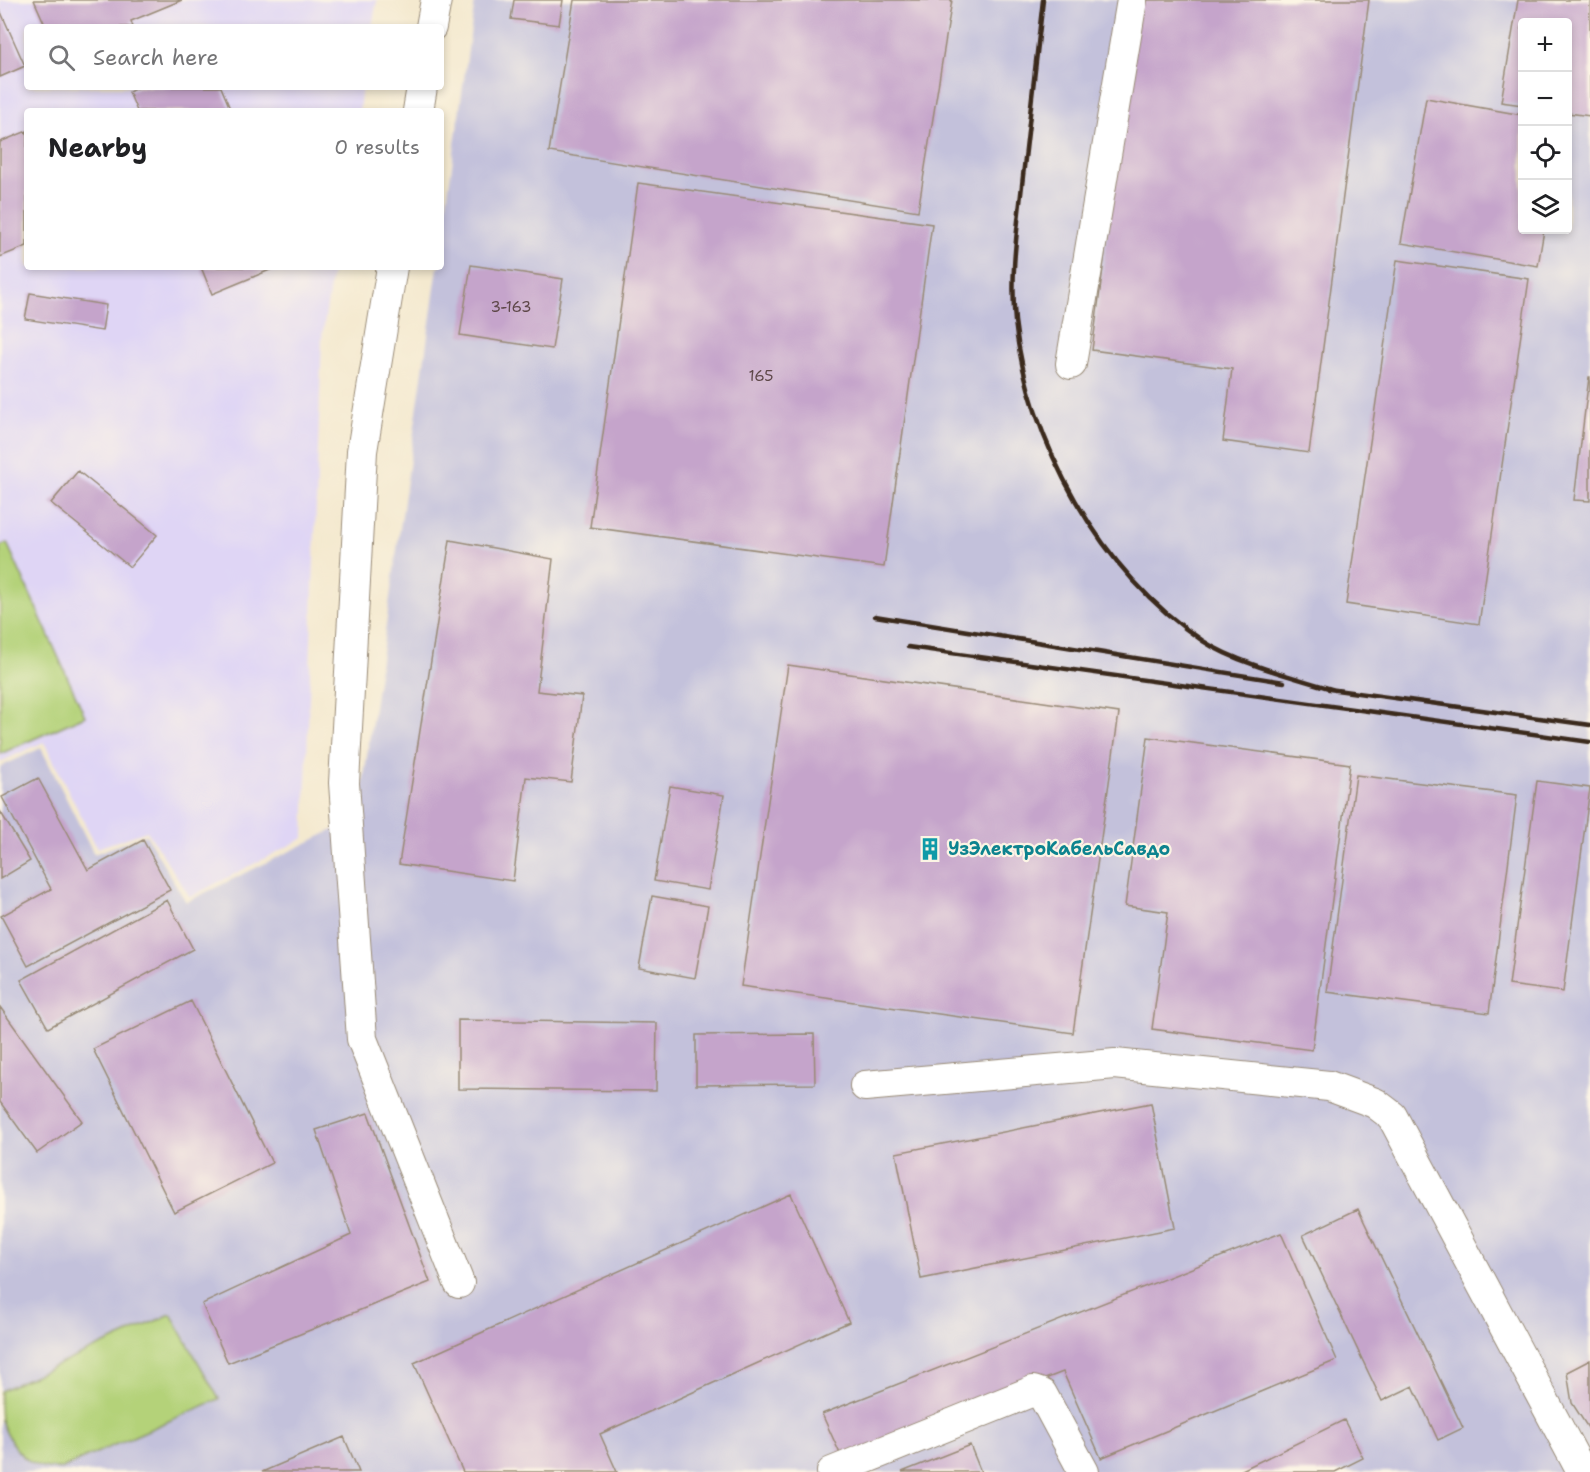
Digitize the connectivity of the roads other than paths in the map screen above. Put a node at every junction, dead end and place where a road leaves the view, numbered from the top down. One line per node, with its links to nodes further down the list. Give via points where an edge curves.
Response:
1 (436, 0): 3 (lane)
2 (1132, 0): 7 (lane)
3 (432, 24)
4 (422, 90): 5 (lane)
5 (418, 108)
6 (392, 270): 9 (lane, via 363,451 344,783 362,1039)
7 (1071, 364)
8 (865, 1086): 12 (lane, via 1115,1064 1329,1086 1375,1103 1392,1116)
9 (459, 1283)
10 (832, 1472): 11 (lane, via 1033,1391 1042,1394)
11 (1084, 1472)
12 (1582, 1472)

